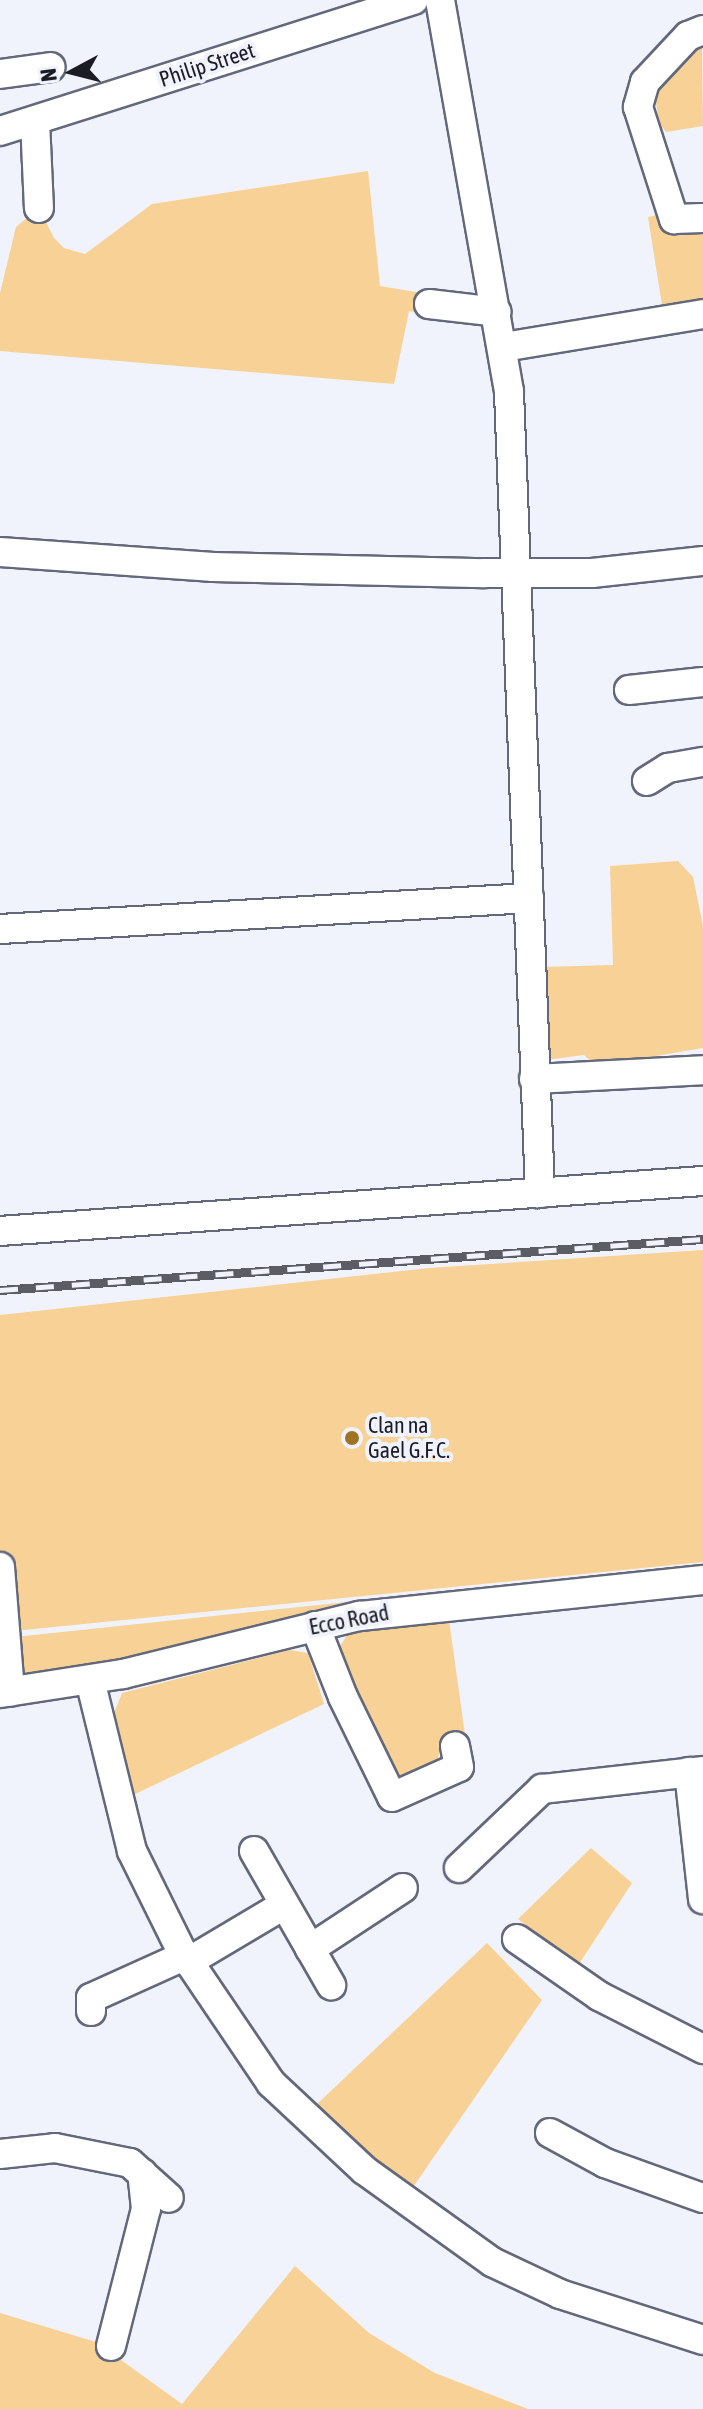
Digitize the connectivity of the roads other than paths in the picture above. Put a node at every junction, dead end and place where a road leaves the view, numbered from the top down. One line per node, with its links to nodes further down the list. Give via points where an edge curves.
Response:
1 (414, 0): 6 (street, Philip Street)
2 (440, 0): 11 (street)
3 (703, 30): 9 (street, via 688,36 645,82 638,107 674,219)
4 (51, 67): 5 (street)
5 (0, 74)
6 (35, 121): 7 (street, Philip Street); 8 (street)
7 (0, 131)
8 (39, 208)
9 (703, 218)
10 (429, 304): 11 (street)
11 (497, 312): 13 (street)
12 (703, 314): 13 (street)
13 (504, 347): 16 (street)
14 (0, 552): 16 (street, via 213,567)
15 (703, 561): 16 (street, via 592,573)
16 (516, 573): 21 (street)
17 (703, 682): 18 (street)
18 (629, 690)
19 (703, 762): 20 (street, via 668,768)
20 (647, 781)
21 (529, 898): 22 (street); 24 (street)
22 (0, 929)
23 (703, 1070): 24 (street)
24 (534, 1079): 26 (street)
25 (703, 1181): 26 (street)
26 (540, 1193): 27 (street)
27 (0, 1231)
28 (0, 1567): 32 (street)
29 (703, 1580): 30 (street, Ecco Road, via 457,1602)
30 (315, 1626): 31 (street, Ecco Road); 33 (street, via 392,1797 459,1767)
31 (90, 1680): 32 (street, Ecco Road); 42 (street, via 132,1851)
32 (5, 1693)
33 (455, 1746)
34 (696, 1771): 36 (street, via 542,1789); 38 (street)
35 (254, 1851): 39 (street)
36 (459, 1868)
37 (403, 1888): 41 (street)
38 (703, 1899)
39 (284, 1905): 41 (street); 42 (street)
40 (517, 1939): 45 (street, via 599,1996)
41 (310, 1949): 43 (street)
42 (186, 1959): 44 (street, via 91,1998); 51 (street, via 271,2083 364,2170 432,2223 492,2262 560,2294)
43 (331, 1985)
44 (91, 2011)
45 (703, 2049)
46 (550, 2133): 50 (street, via 605,2163)
47 (0, 2154): 48 (street, via 76,2150 130,2163)
48 (142, 2173): 49 (street); 52 (street, via 146,2209)
49 (169, 2198)
50 (703, 2198)
51 (703, 2340)
52 (111, 2346)

